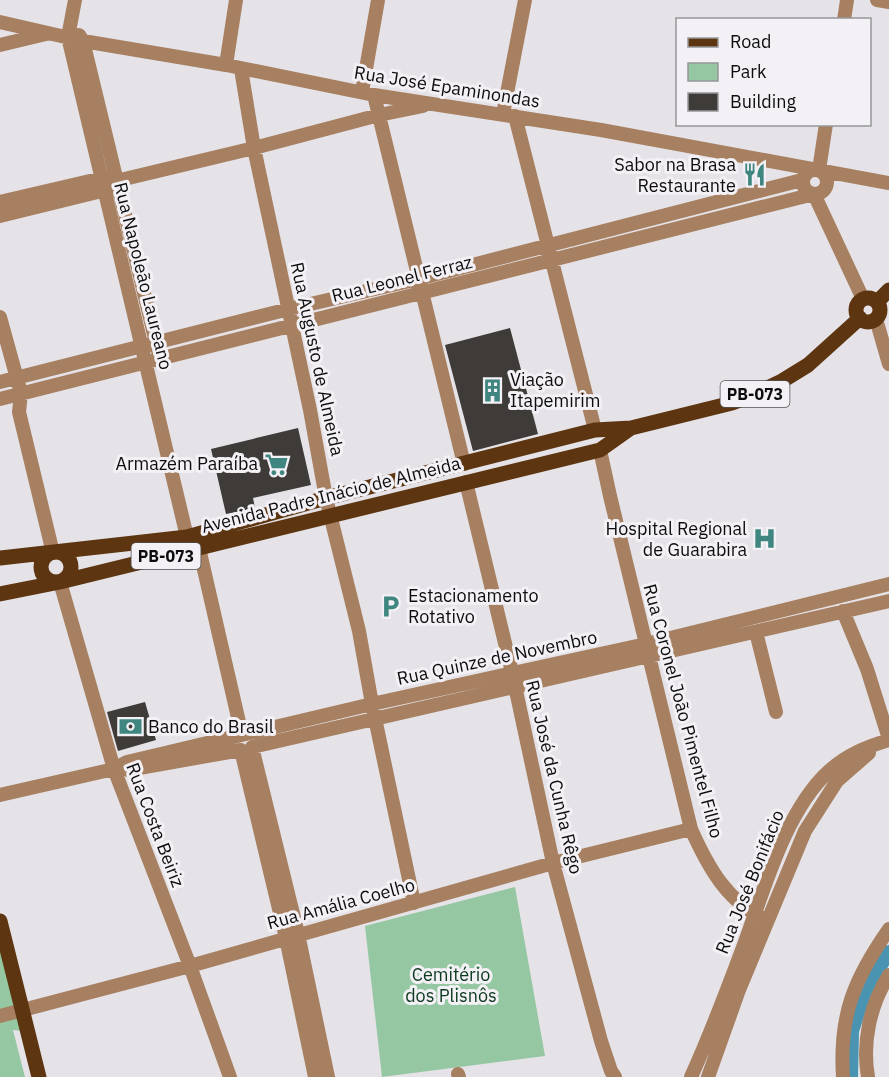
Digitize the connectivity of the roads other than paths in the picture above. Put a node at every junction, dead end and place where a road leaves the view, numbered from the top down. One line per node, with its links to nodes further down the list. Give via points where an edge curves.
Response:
1 (75, 0): 10 (street, Rua Napoleão Laureano)
2 (236, 0): 14 (street)
3 (378, 0): 16 (street)
4 (525, 0): 19 (street)
5 (847, 0): 8 (street)
6 (877, 0): 7 (street)
7 (889, 2)
8 (844, 18)
9 (0, 22): 11 (street)
10 (70, 30): 11 (street); 12 (street, Rua Napoleão Laureano); 27 (street, Rua Napoleão Laureano)
11 (51, 32): 13 (street)
12 (83, 40): 14 (street, Rua José Epaminondas); 25 (street, Rua Napoleão Laureano)
13 (0, 45)
14 (226, 65): 15 (street, Rua José Epaminondas)
15 (241, 69): 16 (street, Rua José Epaminondas); 21 (street, Rua Augusto de Almeida)
16 (368, 93): 17 (street, Rua José Epaminondas); 18 (street)
17 (434, 103): 18 (street); 19 (street, Rua José Epaminondas)
18 (379, 115): 21 (street); 33 (street)
19 (509, 115): 22 (street, Rua José Epaminondas); 32 (street, via 535,191)
20 (826, 126): 22 (street)
21 (254, 148): 25 (street); 36 (street, Rua Augusto de Almeida)
22 (819, 170): 23 (street, Rua José Epaminondas); 24 (street, via 808,171); 28 (street, via 825,174)
23 (843, 175): 26 (street, Rua José Epaminondas); 28 (street)
24 (802, 180): 29 (street, via 804,188); 32 (street, Rua Leonel Ferraz)
25 (116, 181): 27 (street); 40 (street, Rua Napoleão Laureano)
26 (889, 183)
27 (102, 184): 30 (street); 31 (street); 41 (street, Rua Napoleão Laureano)
28 (827, 186): 29 (street)
29 (814, 194): 32 (street, Rua Leonel Ferraz); 35 (street)
30 (0, 202)
31 (0, 216)
32 (549, 253): 33 (street, Rua Leonel Ferraz); 51 (street)
33 (419, 286): 36 (street, Rua Leonel Ferraz); 39 (street, Rua Leonel Ferraz); 53 (street)
34 (889, 290): 35 (main road)
35 (870, 300): 38 (main road, via 880,312); 38 (main road, via 856,308)
36 (289, 309): 39 (street, Rua Augusto de Almeida); 40 (street, Rua Leonel Ferraz)
37 (0, 317): 45 (street)
38 (875, 322): 44 (street); 50 (main road, Avenida Padre Inácio de Almeida / PB-073, via 753,395)
39 (292, 325): 42 (street, Rua Leonel Ferraz); 55 (street, Rua Augusto de Almeida)
40 (156, 344): 41 (street, Rua Leonel Ferraz); 42 (street, Rua Napoleão Laureano)
41 (141, 347): 43 (street, Rua Napoleão Laureano); 45 (street, Rua Leonel Ferraz)
42 (160, 358): 43 (street, Rua Leonel Ferraz)
43 (145, 362): 47 (street, Rua Leonel Ferraz); 57 (street, Rua Napoleão Laureano)
44 (889, 364)
45 (17, 377): 46 (street, Rua Leonel Ferraz); 47 (street)
46 (1, 378): 48 (street)
47 (21, 393): 48 (street, Rua Leonel Ferraz); 49 (street)
48 (4, 398): 49 (street)
49 (19, 412): 59 (street)
50 (630, 428): 51 (main road, Avenida Padre Inácio de Almeida / PB-073); 52 (main road, Avenida Padre Inácio de Almeida / PB-073)
51 (595, 430): 52 (main road, via 587,443); 53 (main road, Avenida Padre Inácio de Almeida / PB-073)
52 (600, 450): 54 (main road, Avenida Padre Inácio de Almeida / PB-073); 67 (street, Rua Coronel João Pimentel Filho)
53 (464, 464): 54 (main road, via 474,472); 55 (main road, Avenida Padre Inácio de Almeida / PB-073)
54 (466, 483): 56 (main road, Avenida Padre Inácio de Almeida / PB-073); 68 (street, Rua José da Cunha Rêgo)
55 (326, 498): 56 (street, Rua Augusto de Almeida); 57 (main road, Avenida Padre Inácio de Almeida / PB-073)
56 (330, 515): 58 (main road, Avenida Padre Inácio de Almeida / PB-073); 70 (street, Rua Augusto de Almeida, via 359,631)
57 (187, 537): 59 (main road, Avenida Padre Inácio de Almeida / PB-073)
58 (199, 548): 61 (main road, Avenida Padre Inácio de Almeida / PB-073); 73 (street)
59 (53, 553): 60 (main road, Avenida Padre Inácio de Almeida / PB-073); 61 (main road, via 42,563 42,573 49,580)
60 (0, 558)
61 (60, 582): 63 (main road, Avenida Padre Inácio de Almeida / PB-073); 77 (street, Rua Costa Beiriz)
62 (889, 584): 67 (street, Rua Quinze de Novembro)
63 (0, 594)
64 (889, 601): 65 (street, Rua Quinze de Novembro)
65 (843, 611): 66 (street, Rua Quinze de Novembro); 74 (street, via 867,669)
66 (756, 632): 67 (street, Rua Quinze de Novembro); 71 (street)
67 (647, 651): 68 (street, Rua Quinze de Novembro); 69 (street, Rua Quinze de Novembro); 79 (street, Rua Coronel João Pimentel Filho)
68 (512, 672): 69 (street, Rua José da Cunha Rêgo); 70 (street, Rua Quinze de Novembro)
69 (515, 688): 72 (street, Rua Quinze de Novembro); 80 (street, Rua José da Cunha Rêgo)
70 (372, 704): 72 (street, Rua Augusto de Almeida); 73 (street, Rua Quinze de Novembro)
71 (776, 712)
72 (376, 718): 75 (street, Rua Quinze de Novembro); 81 (street, Rua Augusto de Almeida)
73 (242, 735): 75 (street, via 253,742); 77 (street, Rua Quinze de Novembro, via 127,762)
74 (889, 741): 76 (street, Rua José Bonifácio)
75 (246, 749): 77 (street, Rua Quinze de Novembro, via 141,769); 86 (street)
76 (861, 753): 82 (street, Rua José Bonifácio, via 828,772 799,810); 83 (street, Rua José Bonifácio, via 837,781 805,831)
77 (114, 769): 78 (street, Rua Quinze de Novembro); 87 (street, Rua Costa Beiriz)
78 (0, 795)
79 (692, 829): 80 (street, Rua Amália Coelho); 82 (street, Rua Coronel João Pimentel Filho, via 714,875)
80 (553, 863): 81 (street, Rua Amália Coelho); 96 (street, Rua José da Cunha Rêgo, via 601,1041)
81 (414, 903): 86 (street, Rua Amália Coelho)
82 (754, 915): 83 (street, Rua Coronel João Pimentel Filho); 89 (street, Rua José Bonifácio)
83 (768, 920): 89 (street, Rua José Bonifácio)
84 (0, 921): 90 (main road)
85 (889, 929): 99 (street, via 849,1003 843,1027)
86 (292, 936): 87 (street, Rua Amália Coelho); 94 (street); 95 (street)
87 (190, 966): 90 (street, Rua Amália Coelho); 93 (street, Rua Costa Beiriz)
88 (889, 975): 100 (street, via 871,1015 866,1054)
89 (734, 988): 97 (street, Rua José Bonifácio); 98 (street, Rua José Bonifácio)
90 (22, 1010): 91 (street, Rua Amália Coelho); 92 (main road)
91 (0, 1016)
92 (39, 1077)
93 (230, 1077)
94 (315, 1077)
95 (328, 1077)
96 (615, 1077)
97 (691, 1077)
98 (708, 1077)
99 (843, 1077)
100 (868, 1077)

